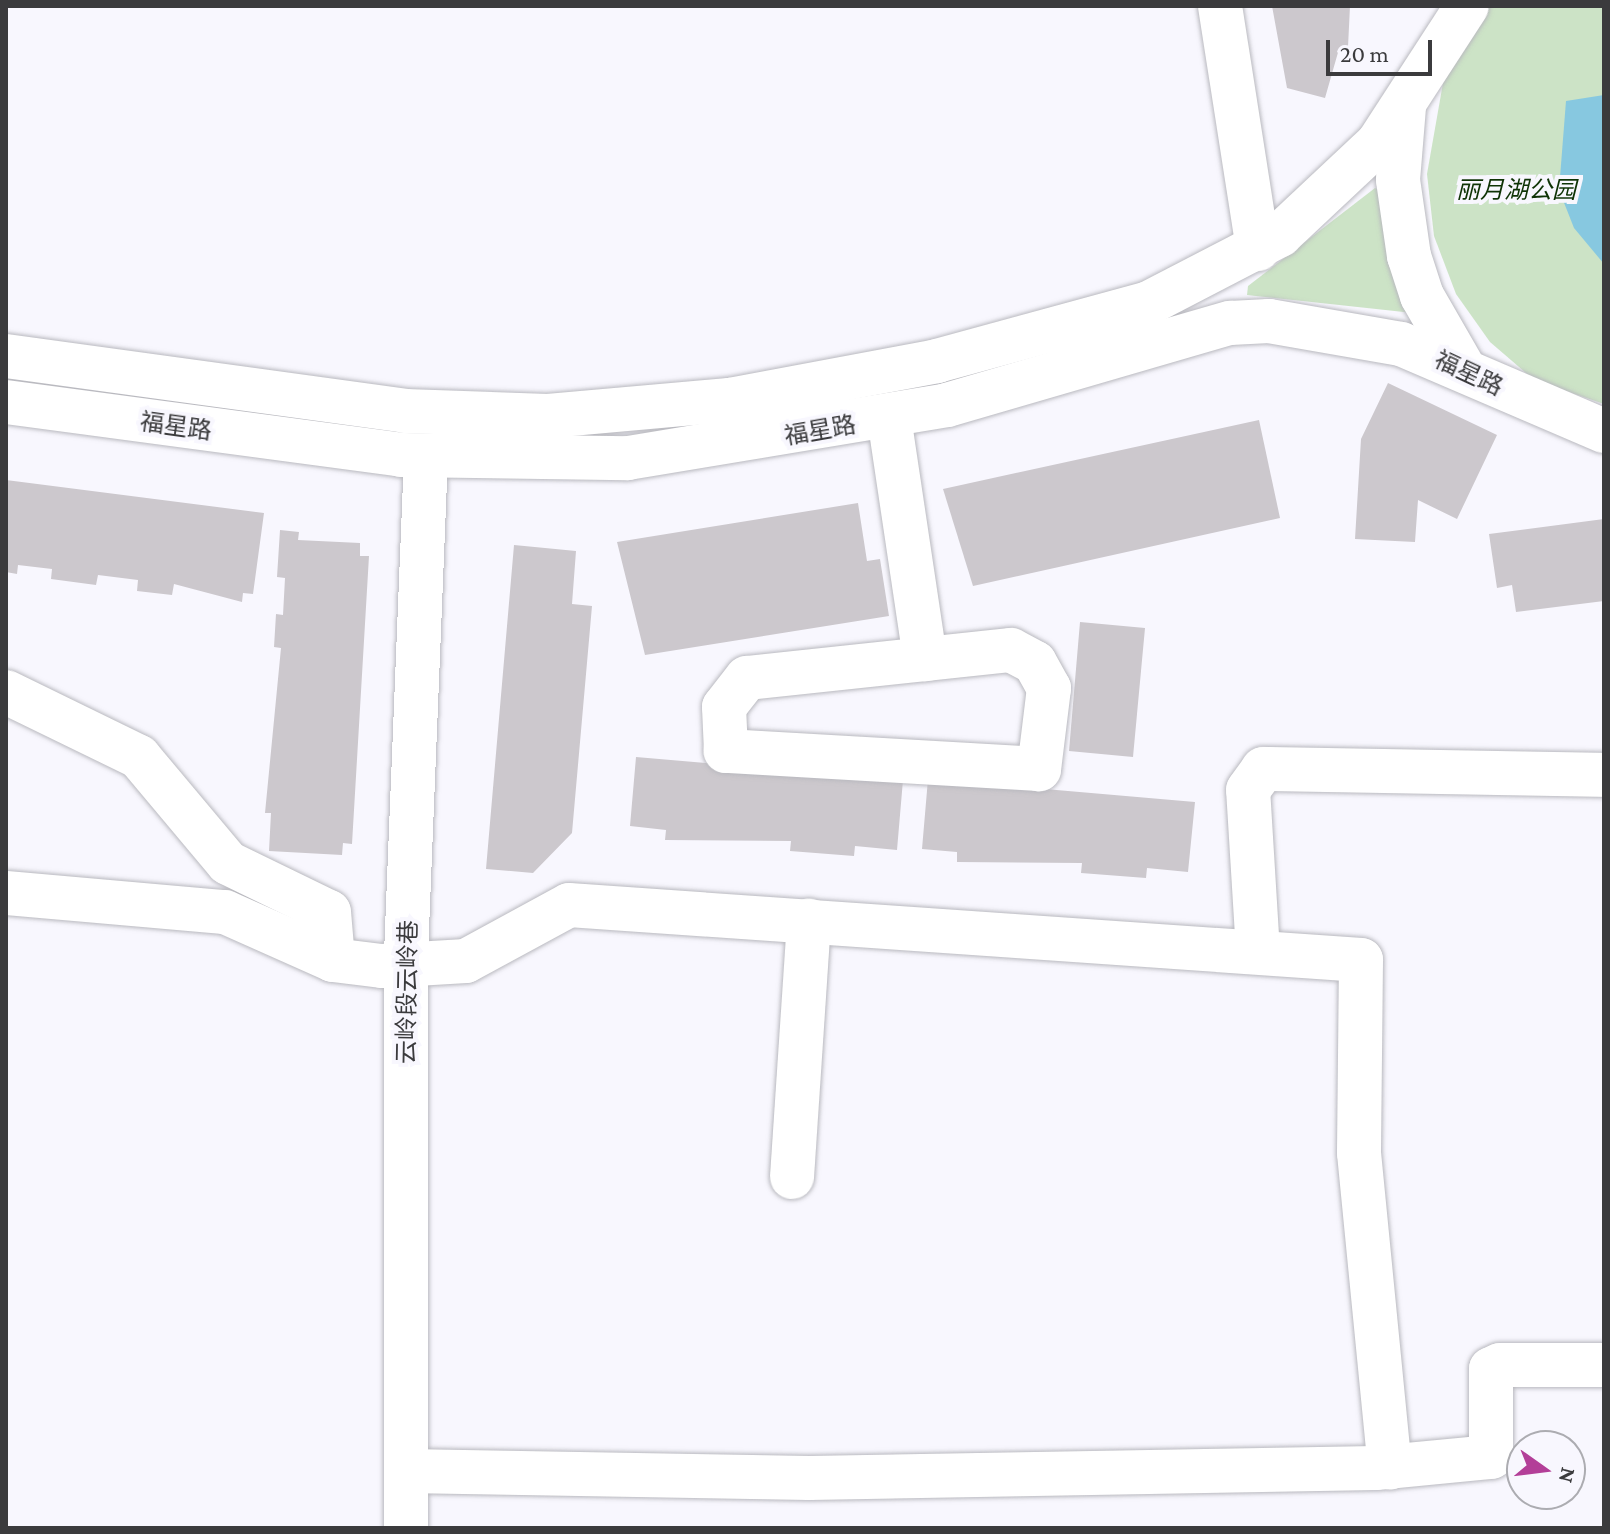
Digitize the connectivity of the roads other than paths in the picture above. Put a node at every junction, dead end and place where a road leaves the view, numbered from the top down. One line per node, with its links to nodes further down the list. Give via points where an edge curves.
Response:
1 (1220, 6): 4 (street)
2 (1467, 6): 3 (street, 福星路)
3 (1404, 107): 4 (street, 福星路, via 1349,175); 6 (street, via 1398,180 1409,256 1422,296)
4 (1258, 249): 5 (street, 福星路, via 1149,303 1043,334 833,382 624,413 405,411)
5 (6, 356)
6 (1464, 369): 8 (street, 福星路, via 1355,331 1230,323 1055,378); 9 (street, 福星路)
7 (6, 402): 10 (street, 福星路)
8 (889, 417): 10 (street, 福星路, via 628,458); 11 (street)
9 (1604, 431)
10 (426, 457): 18 (street, 云岭段云岭巷)
11 (925, 659): 11 (street, via 747,678 724,707 726,751 1039,769 1049,688 1035,663 1011,650)
12 (6, 692): 17 (street, via 139,757 228,863 329,912)
13 (1604, 775): 16 (street, via 1263,769 1248,790)
14 (6, 893): 17 (street, via 225,912)
15 (809, 921): 16 (street); 18 (street, via 569,905 466,961); 19 (street)
16 (1258, 952): 21 (street, via 1361,960 1359,1153)
17 (333, 960): 18 (street)
18 (406, 963): 22 (street, 云岭段云岭巷)
19 (792, 1177)
20 (1604, 1365): 21 (street, via 1491,1369 1491,1457)
21 (1390, 1467): 22 (street, via 809,1478)
22 (406, 1471): 23 (street, 云岭段云岭巷)
23 (406, 1528)

